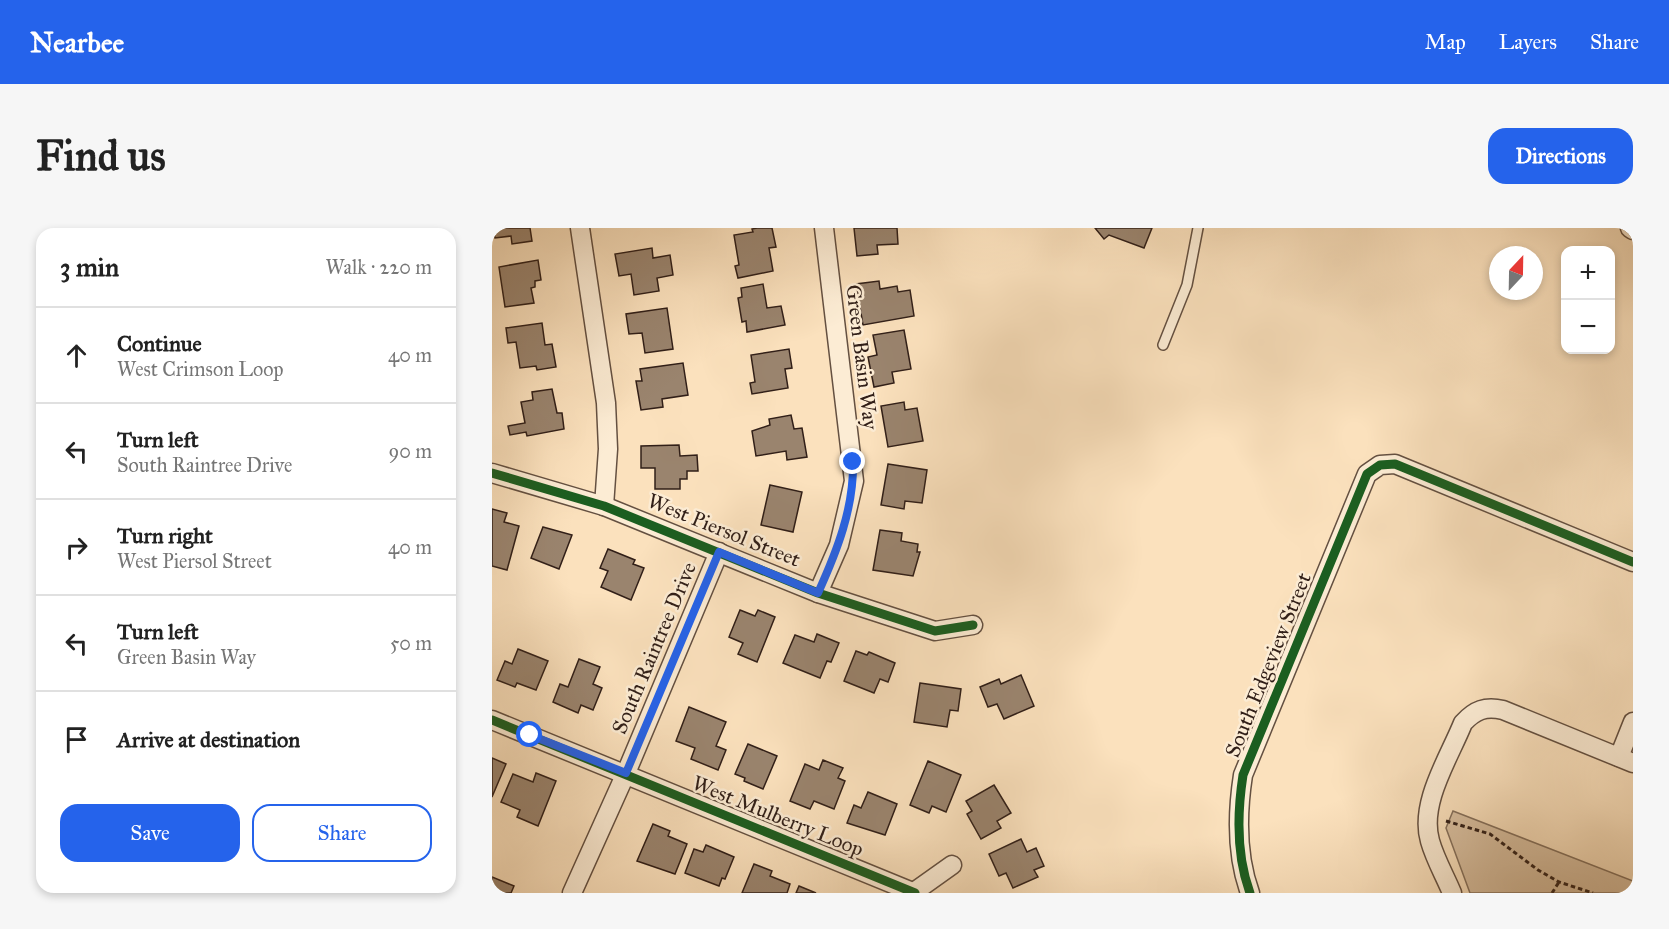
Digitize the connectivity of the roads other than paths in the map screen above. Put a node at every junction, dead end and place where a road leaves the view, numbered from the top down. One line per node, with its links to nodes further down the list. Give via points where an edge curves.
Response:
1 (580, 228): 6 (street, via 606,403)
2 (824, 228): 9 (street, Green Basin Way, via 854,481 839,545)
3 (1198, 228): 4 (lane, via 1187,285)
4 (1163, 345)
5 (492, 473): 6 (street, West Piersol Street)
6 (604, 506): 7 (street, West Piersol Street)
7 (719, 552): 9 (street, West Piersol Street); 14 (street, South Raintree Drive)
8 (1633, 562): 18 (street, South Edgeview Street, via 1395,464 1380,465 1367,474 1243,775 1239,847)
9 (818, 593): 10 (street, West Piersol Street, via 935,631)
10 (973, 625)
11 (492, 720): 14 (street, West Mulberry Loop)
12 (1633, 722): 13 (street)
13 (1626, 760): 19 (street, via 1503,710 1481,709 1463,723 1428,814 1430,841)
14 (626, 773): 16 (street, West Mulberry Loop); 17 (street, South Raintree Drive)
15 (952, 866): 16 (street)
16 (915, 892)
17 (572, 893)
18 (1250, 893)
19 (1452, 893)

